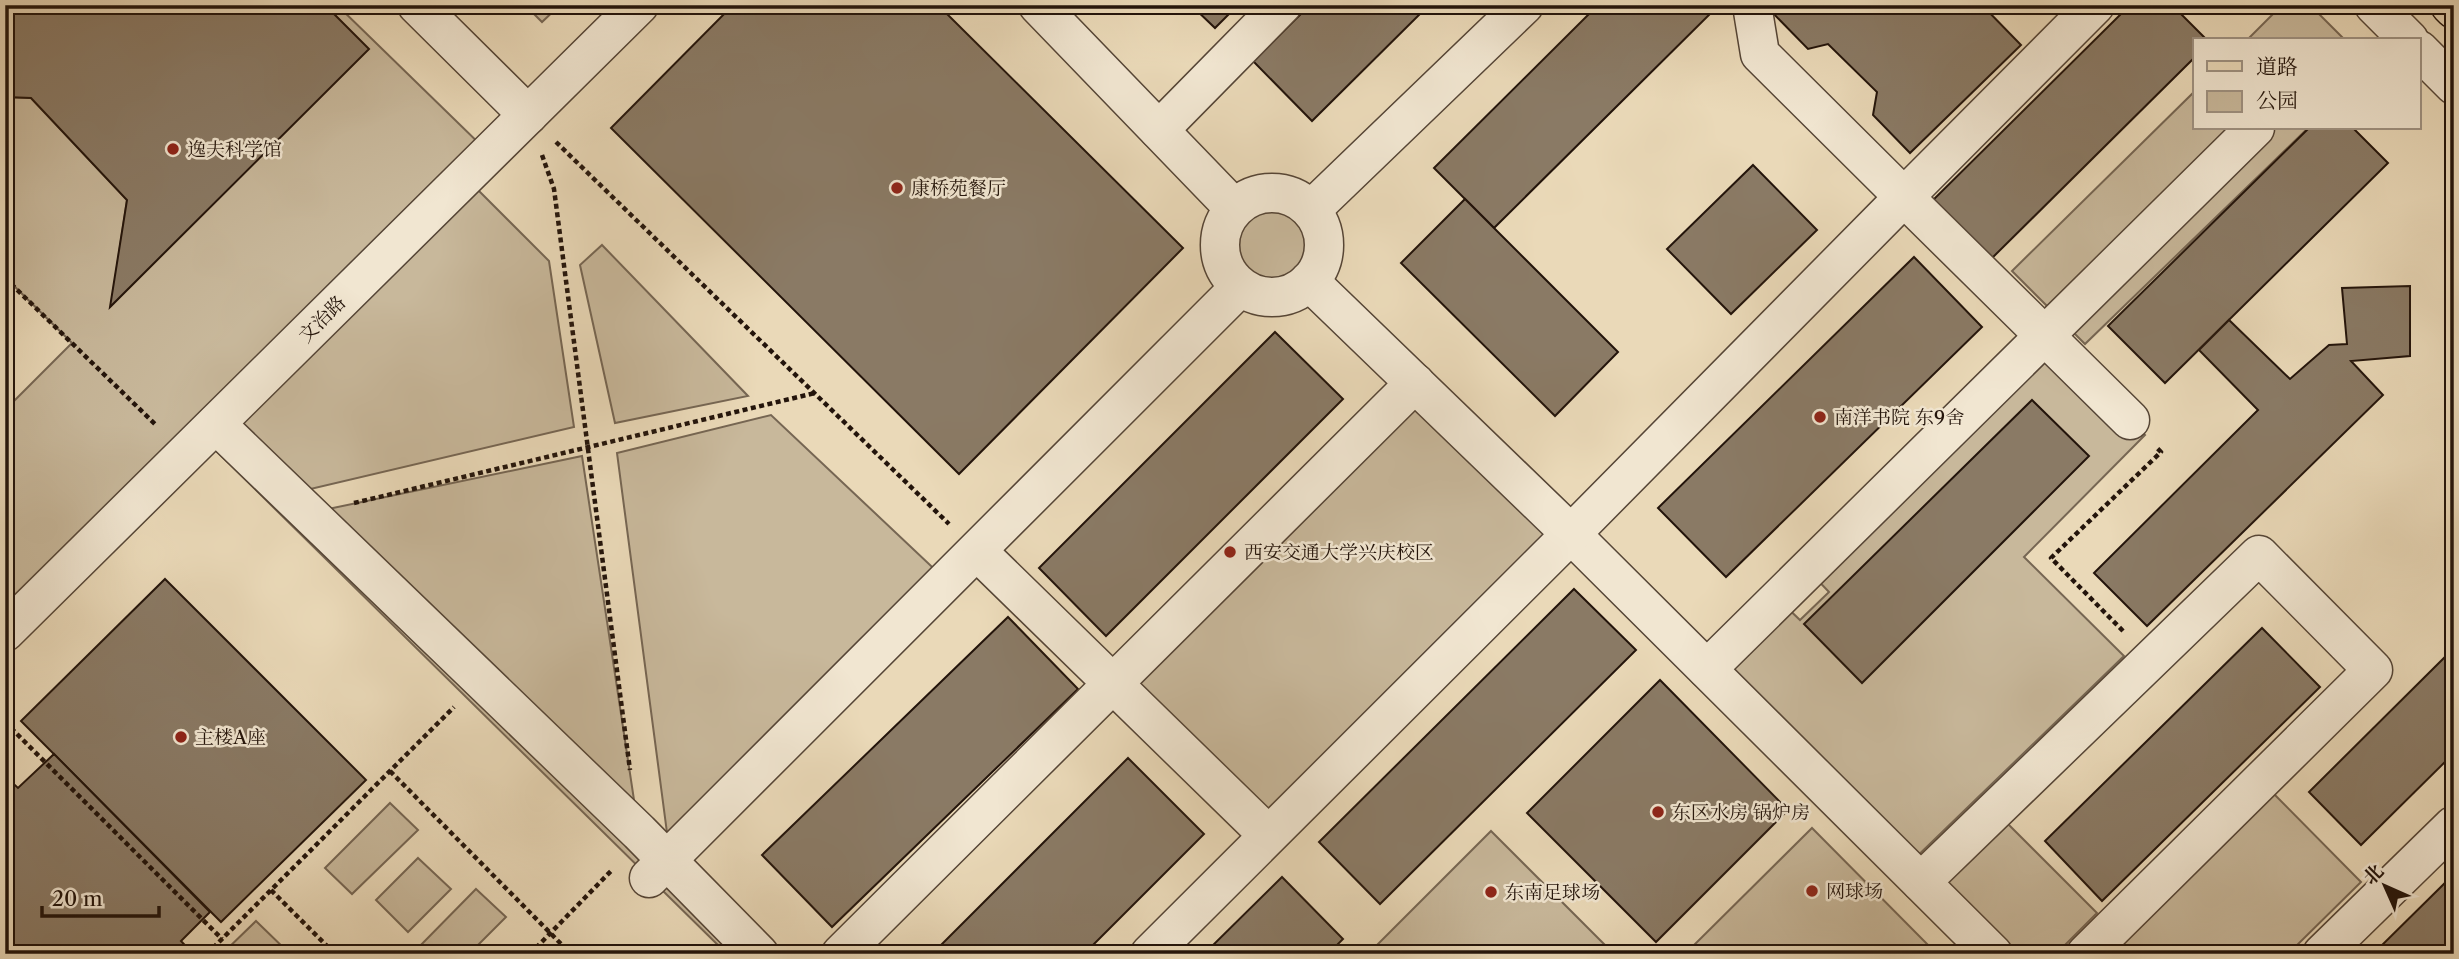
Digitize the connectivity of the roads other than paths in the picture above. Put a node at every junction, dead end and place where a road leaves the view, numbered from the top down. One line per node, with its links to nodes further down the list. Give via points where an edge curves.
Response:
1 (417, 5): 14 (street)
2 (639, 5): 14 (street, 文治路)
3 (1038, 5): 15 (street)
4 (1282, 5): 15 (street)
5 (1524, 5): 19 (street)
6 (1752, 5): 17 (street, via 1760,54)
7 (2095, 5): 17 (street)
8 (2374, 5): 11 (street)
9 (2450, 5): 10 (main road)
10 (2454, 9)
11 (2407, 38)
12 (2420, 51): 13 (street)
13 (2454, 85)
14 (528, 115): 25 (street, 文治路)
15 (1159, 130): 18 (street)
16 (2253, 130): 22 (street)
17 (1904, 197): 22 (street); 26 (street)
18 (1234, 208): 19 (street, via 1245,199 1271,192 1300,200); 21 (street, via 1222,227 1220,252 1221,262)
19 (1311, 210): 20 (street, via 1320,223 1324,252)
20 (1309, 281): 21 (street, via 1295,292 1272,298); 23 (street)
21 (1240, 287): 27 (street)
22 (2044, 337): 24 (street); 29 (street, via 1801,592)
23 (1415, 383): 26 (street); 30 (street)
24 (2130, 420)
25 (201, 438): 28 (street, 文治路); 33 (street, via 465,696); 33 (street, via 309,513)
26 (1571, 534): 29 (street); 32 (street)
27 (977, 551): 30 (street); 33 (street)
28 (5, 632)
29 (1707, 669): 34 (street)
30 (1114, 684): 32 (street); 37 (street)
31 (2453, 826): 41 (street)
32 (1268, 835): 38 (street)
33 (645, 856): 35 (street); 36 (street)
34 (1920, 882): 39 (street); 40 (street, via 2259,555 2373,670)
35 (727, 954)
36 (759, 954)
37 (841, 954)
38 (1150, 954)
39 (1993, 954)
40 (2086, 954)
41 (2322, 954)

